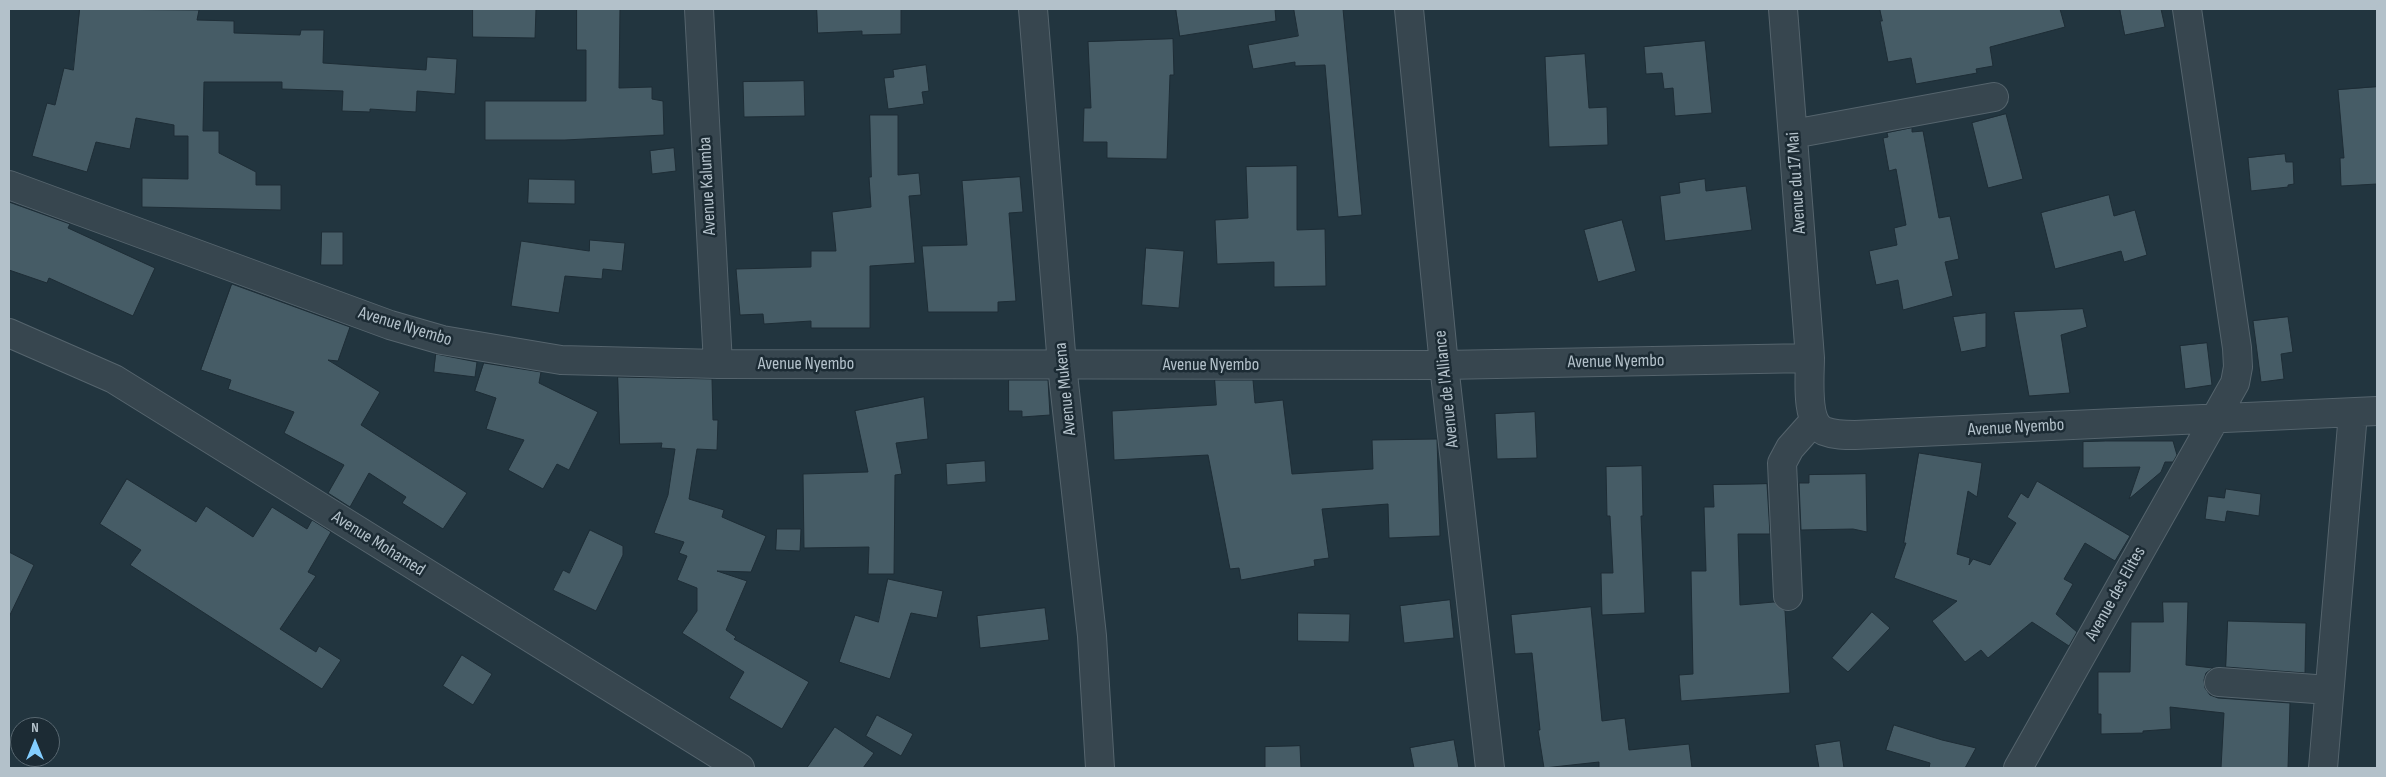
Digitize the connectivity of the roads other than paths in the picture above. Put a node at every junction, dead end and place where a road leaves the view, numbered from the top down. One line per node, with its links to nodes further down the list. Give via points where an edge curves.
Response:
1 (699, 9): 11 (street, Avenue Kalumba)
2 (1033, 9): 12 (street, Avenue Mukena)
3 (1409, 9): 13 (street, Avenue de l'Alliance)
4 (1783, 9): 7 (street, Avenue du 17 Mai)
5 (2187, 9): 15 (street, Avenue des Elites, via 2237,348 2235,383)
6 (1994, 97): 7 (street)
7 (1793, 134): 10 (street, Avenue du 17 Mai)
8 (9, 185): 11 (street, Avenue Nyembo, via 381,322 442,340 561,360)
9 (9, 333): 20 (street, Avenue Mohamed, via 114,379)
10 (1810, 358): 13 (street, Avenue Nyembo); 16 (street)
11 (718, 364): 12 (street, Avenue Nyembo)
12 (1062, 365): 13 (street, Avenue Nyembo); 21 (street, Avenue Mukena, via 1092,636)
13 (1444, 365): 22 (street, Avenue de l'Alliance)
14 (2365, 412): 15 (street, Avenue Nyembo); 19 (street)
15 (2214, 419): 16 (street, Avenue Nyembo, via 1855,435 1822,430); 23 (street, Avenue des Elites)
16 (1814, 421): 17 (street, via 1790,448 1782,463)
17 (1788, 596)
18 (2219, 682): 19 (street)
19 (2329, 690): 24 (street)
20 (740, 768)
21 (1100, 768)
22 (1490, 768)
23 (2018, 768)
24 (2323, 768)

